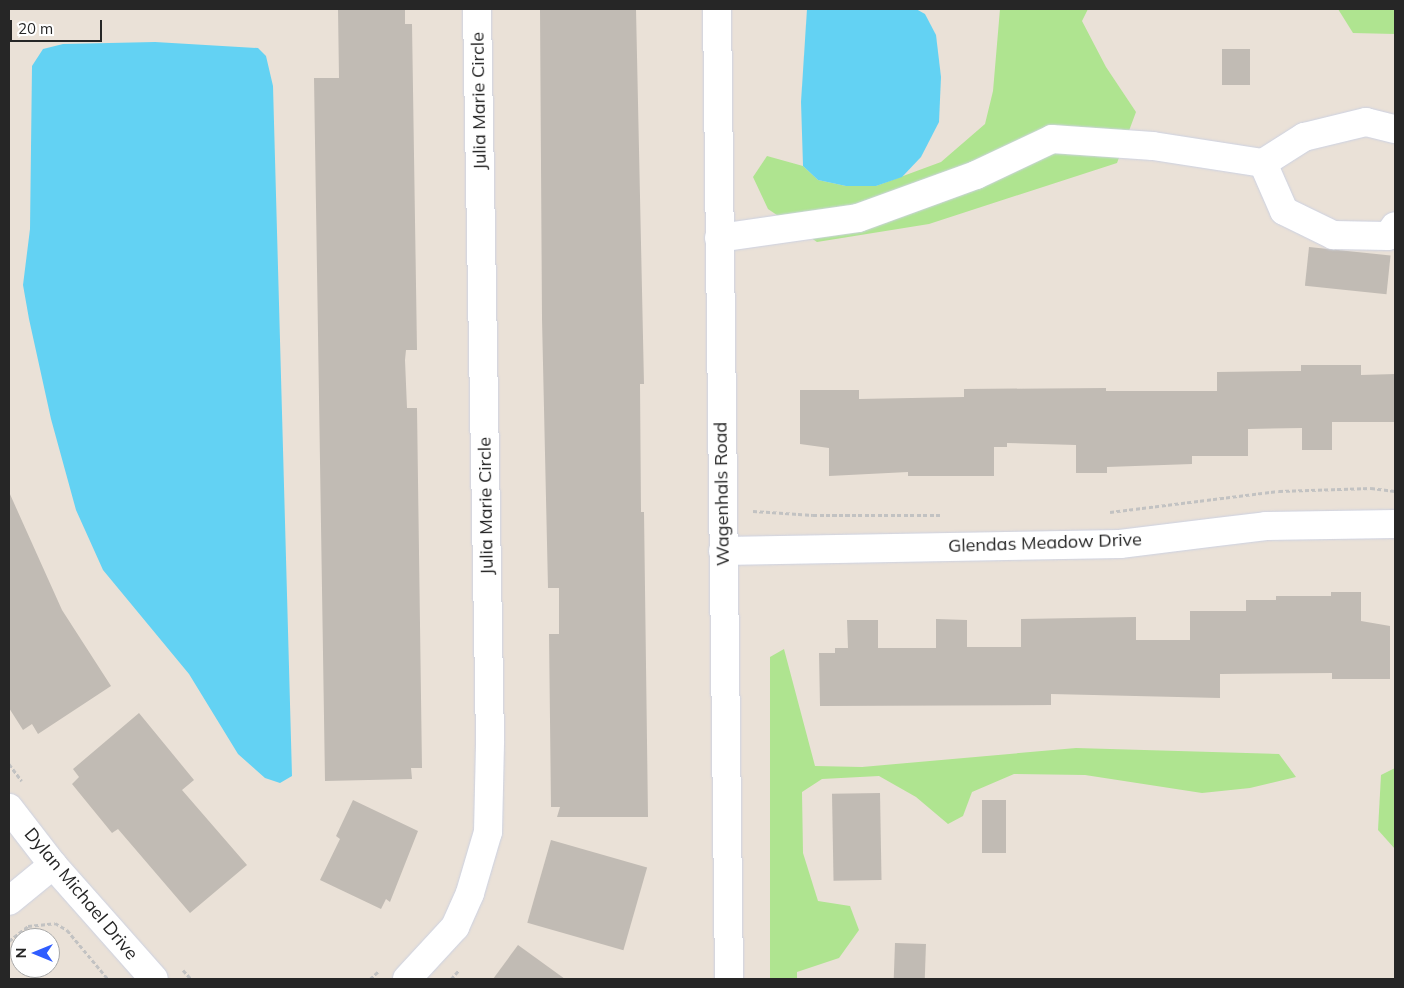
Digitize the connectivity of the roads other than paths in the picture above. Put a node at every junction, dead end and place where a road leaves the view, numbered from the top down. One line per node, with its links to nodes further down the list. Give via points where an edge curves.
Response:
1 (477, 9): 13 (street, Julia Marie Circle, via 490,731 488,832 470,893 455,927)
2 (717, 9): 6 (street, Wagenhals Road)
3 (1395, 129): 4 (street, via 1366,122 1304,137)
4 (1263, 163): 5 (street, via 1284,211 1333,235 1388,236); 6 (street, via 1153,146 1052,139 976,175 858,218)
5 (1395, 226)
6 (719, 238): 8 (street, Wagenhals Road)
7 (1395, 524): 8 (street, Glendas Meadow Drive, via 1266,526 1120,544)
8 (723, 551): 14 (street, Wagenhals Road)
9 (9, 808): 10 (street, Dylan Michael Drive)
10 (53, 864): 11 (street); 12 (street, Dylan Michael Drive)
11 (9, 901)
12 (154, 979)
13 (407, 979)
14 (729, 979)

